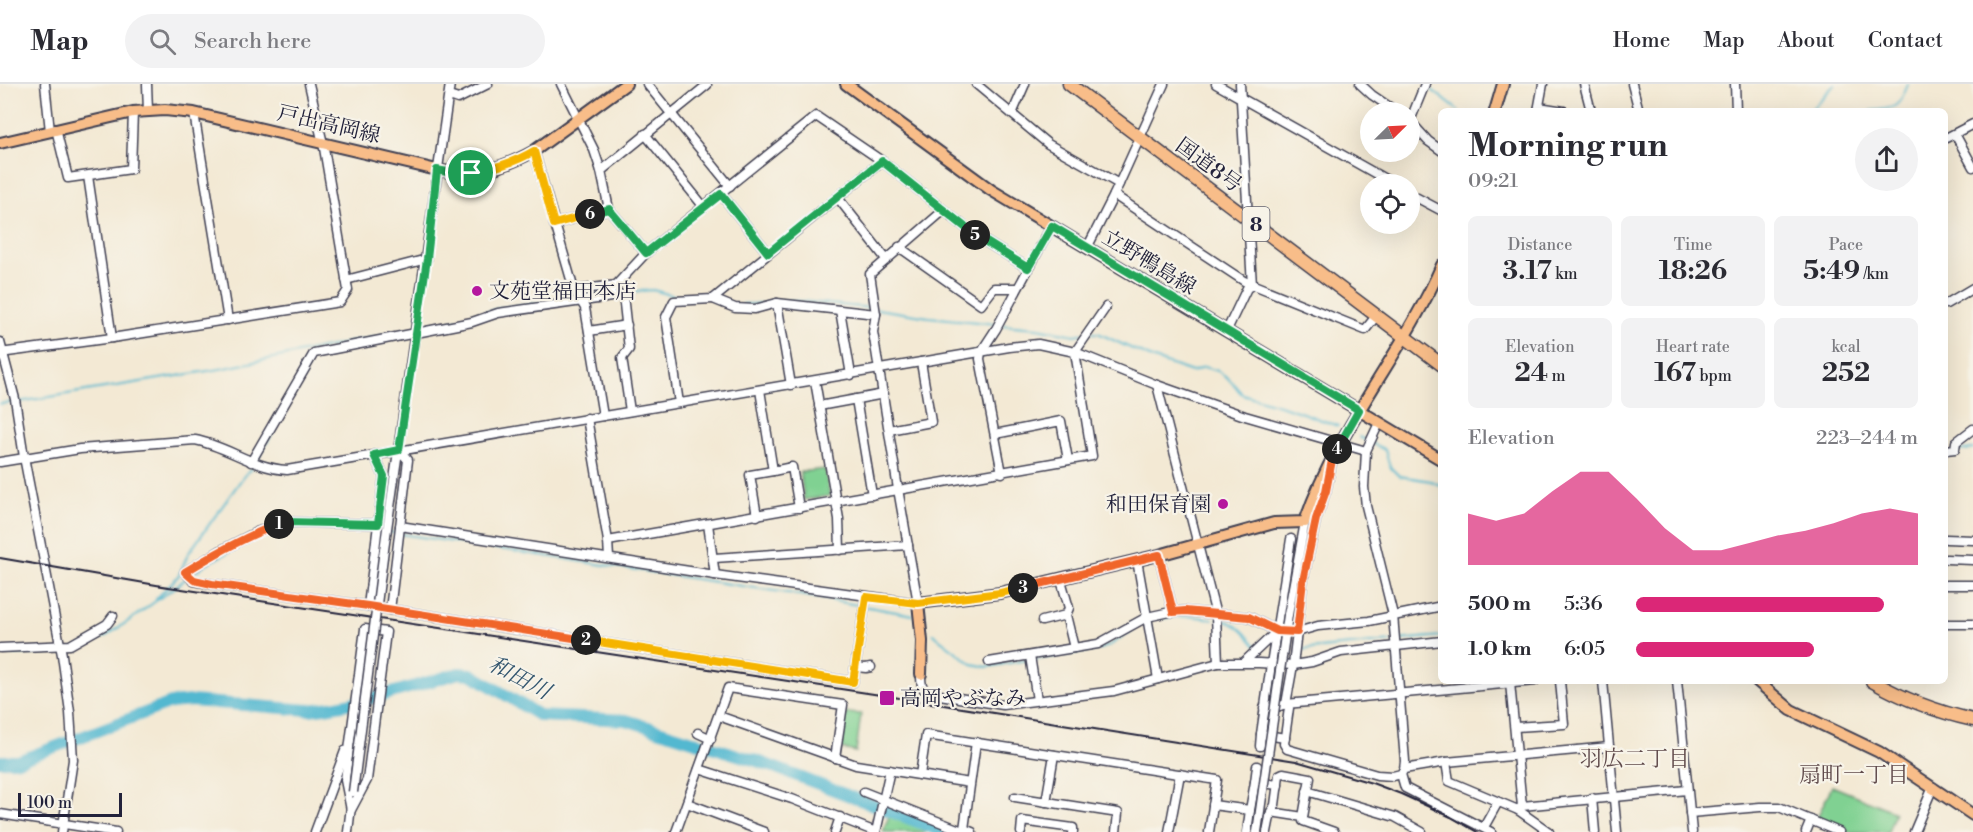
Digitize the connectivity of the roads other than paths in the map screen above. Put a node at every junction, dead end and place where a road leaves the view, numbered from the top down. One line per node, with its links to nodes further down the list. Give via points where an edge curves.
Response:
1 (45, 84): 40 (street)
2 (147, 84): 33 (street)
3 (309, 84): 47 (street)
4 (450, 84): 24 (street)
5 (488, 84): 24 (street, via 458,99)
6 (561, 84): 38 (street)
7 (626, 84): 38 (main road, 戸出高岡線)
8 (647, 84): 36 (street)
9 (846, 84): 68 (main road, 立野鴨島線, via 991,190)
10 (976, 84): 37 (street)
11 (1025, 84): 37 (street)
12 (1069, 84): 45 (highway, 国道8号 / 8)
13 (1164, 84): 45 (street)
14 (1216, 84): 25 (street)
15 (1240, 84): 25 (street)
16 (1360, 84): 26 (street)
17 (1425, 84): 27 (street)
18 (1503, 84): 28 (main road)
19 (1543, 84): 29 (street)
20 (1584, 84): 30 (street)
21 (1632, 84): 31 (street)
22 (1736, 84): 32 (street)
23 (707, 85): 36 (street)
24 (449, 96): 52 (street)
25 (1241, 98): 54 (street); 66 (street)
26 (1383, 102)
27 (1418, 102)
28 (1496, 108)
29 (1539, 108)
30 (1590, 108)
31 (1638, 108)
32 (1736, 108)
33 (148, 111): 34 (main road, 戸出高岡線); 35 (main road, 戸出高岡線)
34 (133, 112): 40 (main road, 戸出高岡線); 55 (street, via 131,169)
35 (194, 113): 47 (main road, 戸出高岡線); 90 (street)
36 (671, 113): 42 (street); 57 (street)
37 (1012, 114): 56 (street, via 1048,144)
38 (579, 119): 49 (main road, 戸出高岡線); 53 (street)
39 (1973, 124): 43 (street)
40 (53, 130): 46 (main road, 戸出高岡線); 55 (street, via 68,178)
41 (1420, 132): 48 (street)
42 (645, 134): 53 (street); 62 (street)
43 (1954, 134): 44 (street); 51 (street)
44 (1948, 137)
45 (1139, 138): 56 (street); 66 (highway, 国道8号 / 8)
46 (0, 142)
47 (323, 142): 52 (main road, 戸出高岡線); 77 (street)
48 (1438, 148)
49 (534, 151): 52 (main road, 戸出高岡線, via 499,167 471,173); 67 (street)
50 (882, 161): 57 (street, via 816,117); 60 (street); 65 (street)
51 (1973, 167)
52 (437, 170): 73 (street)
53 (601, 171): 63 (street)
54 (1376, 174)
55 (88, 176): 96 (street)
56 (1119, 184): 59 (street)
57 (730, 186): 58 (street)
58 (721, 194): 62 (street); 72 (street)
59 (1114, 195): 70 (street); 78 (street)
60 (838, 198): 72 (street); 74 (street)
61 (1420, 199): 64 (street)
62 (704, 207): 71 (street)
63 (609, 209): 67 (street); 71 (street)
64 (1438, 209)
65 (943, 211): 69 (street); 75 (street)
66 (1249, 219): 78 (street); 89 (highway, 国道8号 / 8)
67 (554, 224): 82 (street)
68 (1052, 226): 70 (main road, 立野鴨島線); 75 (street)
69 (899, 247): 74 (street); 79 (street, via 981,305 994,288)
70 (1087, 248): 92 (main road, 立野鴨島線)
71 (646, 253): 81 (street)
72 (768, 253): 83 (street)
73 (427, 259): 77 (street); 94 (street)
74 (886, 259): 88 (street, via 870,274)
75 (1028, 268): 79 (street)
76 (1438, 272): 95 (main road)
77 (346, 280): 90 (street, via 348,290 340,303)
78 (1252, 285): 89 (street, via 1365,330); 92 (street)
79 (1017, 288): 99 (street)
80 (1973, 288): 85 (street)
81 (611, 292): 82 (street); 82 (street); 91 (street, via 623,296)
82 (577, 296): 93 (street, via 585,308); 94 (street)
83 (716, 297): 84 (street, via 735,308 754,309); 111 (street, via 674,301 666,317)
84 (777, 303): 87 (street); 106 (street)
85 (1948, 303)
86 (1106, 307): 100 (street)
87 (840, 310): 88 (street); 104 (street)
88 (875, 310): 103 (street, via 873,332)
89 (1377, 315): 95 (highway, 国道8号 / 8)
90 (228, 320): 96 (street)
91 (627, 325): 93 (street); 114 (street, via 629,350 622,358)
92 (1227, 330): 113 (main road, 立野鴨島線)
93 (589, 332): 115 (street)
94 (416, 334): 122 (street); 131 (street, via 314,354)
95 (1404, 336): 102 (highway, 国道8号 / 8); 113 (main road)
96 (112, 338): 98 (street)
97 (0, 342): 98 (street)
98 (2, 352): 127 (street, via 16,402)
99 (981, 352): 100 (street, via 1038,344); 101 (street); 120 (street)
100 (1075, 352): 107 (street); 129 (street, via 1092,456)
101 (921, 362): 103 (street); 119 (street, via 932,422)
102 (1438, 362)
103 (879, 369): 104 (street); 109 (street)
104 (851, 375): 105 (street)
105 (815, 381): 106 (street); 112 (street)
106 (791, 385): 108 (street)
107 (1157, 385): 121 (street); 147 (street)
108 (760, 390): 111 (street); 132 (street)
109 (884, 394): 110 (street); 119 (street)
110 (856, 399): 112 (street); 135 (street)
111 (679, 403): 114 (street)
112 (819, 406): 136 (street)
113 (1359, 410): 117 (main road, 立野鴨島線); 121 (main road)
114 (630, 411): 115 (street)
115 (603, 416): 116 (street)
116 (587, 418): 122 (street); 146 (street)
117 (1379, 423): 124 (street); 128 (main road, 立野鴨島線)
118 (1973, 429): 123 (street, via 1956,442 1955,449)
119 (889, 430): 134 (street)
120 (995, 434): 129 (street, via 1061,421); 133 (street)
121 (1340, 444): 124 (street); 126 (main road)
122 (399, 450): 125 (street); 142 (street, via 408,460); 243 (street, bridge)
123 (1948, 450)
124 (1366, 451): 169 (street, via 1366,506)
125 (374, 455): 131 (street, via 287,470); 141 (street, via 384,476)
126 (1333, 455): 139 (main road); 177 (street, via 1303,581)
127 (24, 457): 130 (street); 131 (street, via 195,440); 182 (street)
128 (1438, 458)
129 (1068, 460): 133 (street)
130 (0, 462)
131 (251, 462)
132 (773, 471): 137 (street, via 792,467); 138 (street, via 750,475)
133 (1002, 473): 134 (street)
134 (898, 489): 135 (street); 148 (street)
135 (872, 495): 136 (street)
136 (836, 502): 137 (street); 149 (street)
137 (800, 508): 138 (street)
138 (757, 516): 140 (street)
139 (1305, 522): 147 (main road, via 1274,523); 268 (street, bridge)
140 (708, 524): 146 (street); 152 (street)
141 (378, 528): 154 (street); 164 (street, via 286,522 220,550 185,572 194,580)
142 (399, 531): 151 (street); 157 (street)
143 (1291, 539): 176 (street)
144 (1948, 539): 145 (street)
145 (1973, 540)
146 (608, 541): 151 (street)
147 (1199, 544): 150 (main road); 172 (street)
148 (908, 545): 149 (street); 163 (street)
149 (840, 550): 152 (street)
150 (1159, 555): 156 (main road); 167 (street)
151 (609, 558): 158 (street)
152 (714, 558): 158 (street)
153 (1948, 559): 155 (street)
154 (374, 560): 157 (street); 164 (street)
155 (1973, 560)
156 (1137, 561): 159 (main road); 171 (street)
157 (396, 563): 166 (street)
158 (715, 575): 162 (street)
159 (1061, 580): 163 (main road, via 1000,593); 168 (street, via 1069,608)
160 (1948, 585): 161 (street)
161 (1973, 585)
162 (865, 602): 163 (street); 189 (street)
163 (918, 603): 191 (main road)
164 (368, 606): 166 (street)
165 (1438, 607): 169 (street)
166 (390, 610): 189 (street, via 853,682)
167 (1173, 612): 171 (street); 172 (street)
168 (1066, 615): 173 (street); 181 (street)
169 (1393, 615): 177 (street); 179 (street)
170 (113, 616): 182 (street, via 107,624)
171 (1147, 617): 181 (street, via 1098,644); 192 (street)
172 (1216, 619): 176 (street, via 1249,617); 185 (street)
173 (1042, 621)
174 (1948, 624): 175 (street)
175 (1973, 624)
176 (1277, 631): 177 (street); 186 (street); 187 (street)
177 (1297, 632): 188 (street)
178 (1438, 641): 179 (street)
179 (1394, 643): 188 (street); 200 (street)
180 (0, 648): 182 (street)
181 (1074, 648): 183 (street)
182 (61, 650): 252 (street, via 73,760)
183 (1029, 656): 184 (street); 201 (street)
184 (989, 663)
185 (1218, 663): 186 (street); 192 (street)
186 (1244, 663): 187 (street)
187 (1271, 664): 188 (street); 204 (street)
188 (1293, 665): 202 (street)
189 (856, 667): 190 (street)
190 (871, 667)
191 (921, 674): 201 (street, via 923,689 932,695 1003,705)
192 (1158, 679): 201 (street, via 1114,691)
193 (1500, 684): 200 (street)
194 (1510, 684): 208 (street)
195 (1560, 684): 208 (street, via 1564,724)
196 (1603, 684): 216 (street)
197 (1677, 684): 231 (street)
198 (1760, 684): 230 (main road, via 1791,710 1879,752)
199 (1888, 686): 206 (highway, via 1925,706)
200 (1399, 694): 202 (street); 224 (street)
201 (1036, 700)
202 (1286, 704): 203 (street); 212 (street, via 1289,708)
203 (1274, 707): 204 (street); 207 (street)
204 (1264, 708): 210 (street)
205 (719, 716): 213 (street); 219 (street); 219 (street, via 728,688 843,705)
206 (1973, 720)
207 (1272, 721)
208 (1515, 727): 218 (street)
209 (698, 733): 213 (street)
210 (1262, 734): 212 (street); 215 (street)
211 (350, 736): 243 (street, via 345,780); 243 (street, via 365,629 386,632 367,780); 256 (street)
212 (1285, 738): 224 (street, via 1287,749 1377,775 1393,776)
213 (710, 739): 222 (street)
214 (976, 742): 217 (street); 226 (street, via 926,735); 228 (street)
215 (1260, 746)
216 (1609, 747): 218 (street); 235 (street)
217 (1054, 755): 225 (street); 238 (street)
218 (1518, 755): 220 (street); 242 (street)
219 (835, 758): 223 (street)
220 (1446, 762): 224 (street); 239 (street, via 1449,781)
221 (1257, 766): 227 (street)
222 (699, 769): 240 (street); 250 (street)
223 (890, 770): 226 (street); 237 (street)
224 (1403, 771): 254 (street, via 1405,788)
225 (1179, 774): 241 (street, via 1217,780); 265 (street)
226 (920, 775): 228 (street)
227 (1255, 782): 229 (street); 244 (street)
228 (970, 783): 253 (street)
229 (1278, 785): 232 (street, via 1283,773 1310,778); 245 (street)
230 (1933, 787): 248 (main road); 278 (street)
231 (1688, 790): 235 (street); 246 (street)
232 (1307, 791): 249 (street); 271 (street, via 1395,817)
233 (864, 792): 237 (street)
234 (1015, 797): 238 (street)
235 (1614, 797): 236 (street); 274 (street)
236 (1592, 798): 242 (street); 273 (street)
237 (884, 800): 253 (street); 261 (street)
238 (1046, 802): 264 (street, via 1118,813)
239 (1498, 802): 242 (street); 254 (street)
240 (687, 803): 258 (street); 259 (street)
241 (1214, 805): 244 (street); 266 (street)
242 (1520, 808): 272 (street)
243 (351, 810): 257 (street)
244 (1250, 810): 267 (street)
245 (1271, 812): 249 (street); 269 (street)
246 (1690, 813): 251 (street, via 1771,806); 275 (street)
247 (0, 814): 252 (street)
248 (1972, 814)
249 (1303, 817): 270 (street, via 1303,821)
250 (840, 818): 260 (street); 261 (street)
251 (1811, 820): 276 (street); 277 (street)
252 (63, 828): 255 (street)
253 (968, 830)
254 (1488, 830)
255 (116, 832)
256 (315, 832)
257 (348, 832)
258 (676, 832)
259 (764, 832)
260 (835, 832)
261 (876, 832)
262 (1021, 832): 263 (street, via 1022,821 1074,828)
263 (1073, 832)
264 (1116, 832)
265 (1169, 832)
266 (1209, 832)
267 (1247, 832)
268 (1257, 832)
269 (1267, 832)
270 (1334, 832)
271 (1422, 832)
272 (1549, 832)
273 (1595, 832)
274 (1617, 832)
275 (1692, 832)
276 (1806, 832)
277 (1839, 832)
278 (1914, 832)

